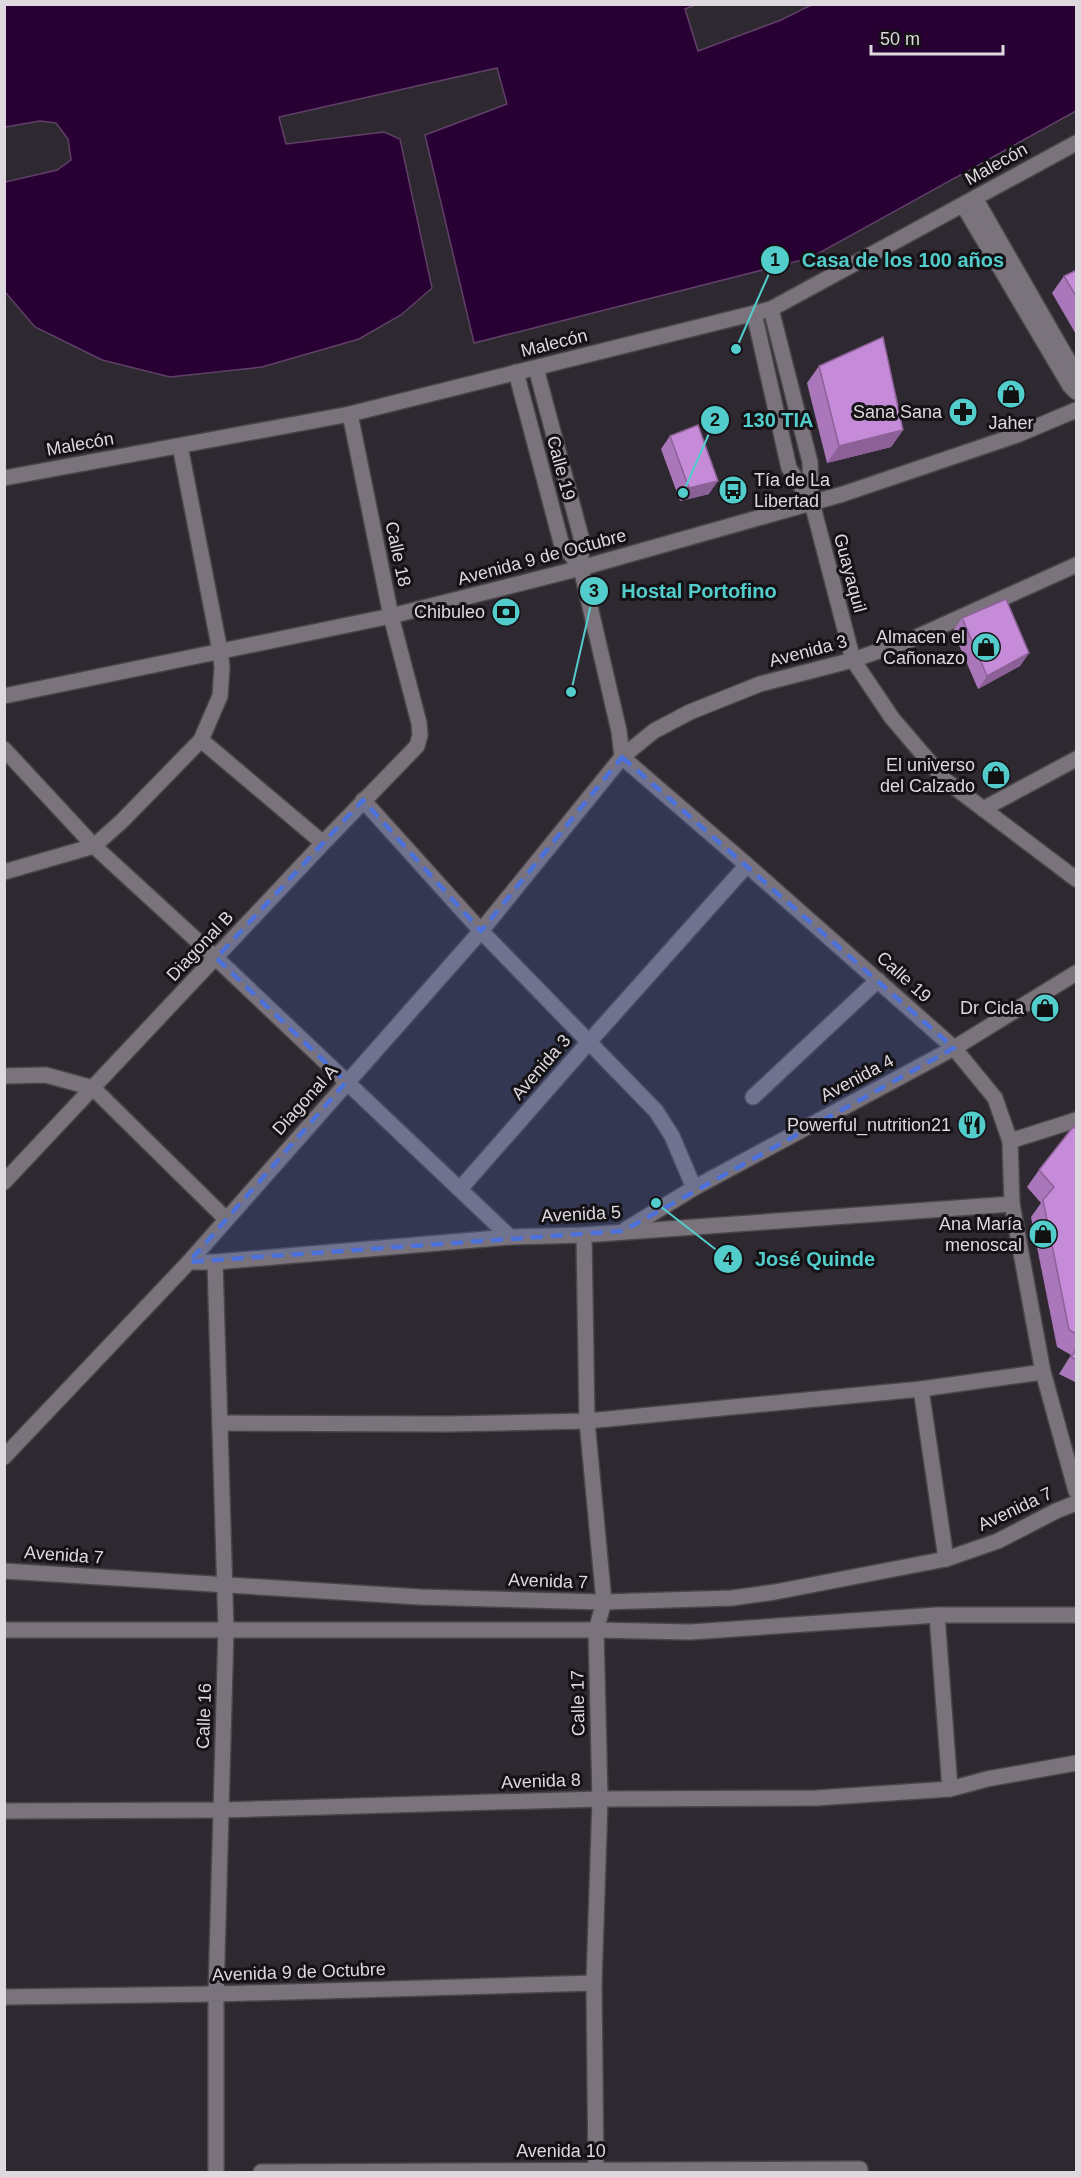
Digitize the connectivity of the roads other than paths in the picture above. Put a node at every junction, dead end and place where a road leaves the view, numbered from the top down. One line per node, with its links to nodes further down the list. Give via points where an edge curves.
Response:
1 (1077, 143): 2 (street, Malecón)
2 (969, 201): 3 (street, Malecón); 7 (street); 8 (street, via 1070,386)
3 (771, 309): 4 (street, Malecón); 13 (street, Guayaquil, via 810,462)
4 (754, 313): 5 (street, Malecón); 13 (street, Guayaquil, via 789,468)
5 (536, 368): 6 (street, Malecón); 15 (street, Calle 19, via 581,537)
6 (516, 372): 10 (street, Malecón); 15 (street, Calle 19, via 561,542)
7 (1077, 374)
8 (1077, 392)
9 (1077, 410): 13 (street, Avenida 9 de Octubre, via 1017,435)
10 (350, 414): 11 (street, Malecón); 16 (street, Calle 18)
11 (180, 446): 12 (street, Malecón); 17 (street)
12 (4, 478)
13 (812, 503): 15 (street, Avenida 9 de Octubre); 18 (street, Guayaquil)
14 (1077, 566): 18 (street, Avenida 3, via 910,640)
15 (583, 575): 16 (street, Avenida 9 de Octubre); 23 (street, Calle 19)
16 (391, 616): 17 (street, Avenida 9 de Octubre); 20 (street, Calle 18)
17 (220, 651): 19 (street, Avenida 9 de Octubre); 21 (street, via 220,696)
18 (853, 660): 23 (street, Avenida 3, via 760,684 690,712 654,731); 26 (street, Guayaquil, via 892,718 945,780)
19 (4, 696)
20 (420, 735): 25 (street, Diagonal B, via 417,746)
21 (201, 740): 27 (street); 28 (street)
22 (4, 749): 28 (street)
23 (622, 757): 29 (street, Calle 19); 32 (street, Diagonal A)
24 (1077, 759): 26 (street)
25 (363, 800): 27 (street, Diagonal B); 32 (street)
26 (983, 809): 31 (street, Guayaquil)
27 (322, 843): 33 (street, Diagonal B)
28 (94, 846): 30 (street); 33 (street)
29 (747, 864): 35 (street, Calle 19); 36 (street, Avenida 3)
30 (4, 872)
31 (1077, 879)
32 (482, 931): 36 (street); 39 (street, Diagonal A)
33 (216, 958): 39 (street); 40 (street, Diagonal B)
34 (1077, 973): 37 (street, Avenida 4)
35 (878, 980): 37 (street, Calle 19); 41 (street)
36 (588, 1043): 45 (street, via 656,1111 672,1136); 46 (street, Avenida 3)
37 (954, 1048): 43 (street, Calle 19, via 995,1098); 45 (street, Avenida 4)
38 (4, 1076): 40 (street, via 46,1075)
39 (346, 1082): 46 (street); 48 (street, Diagonal A)
40 (93, 1088): 44 (street, Diagonal B); 48 (street)
41 (753, 1097)
42 (1077, 1120): 43 (street)
43 (1010, 1141): 47 (street, Calle 19)
44 (4, 1182)
45 (694, 1188): 49 (street, Avenida 4)
46 (460, 1189): 51 (street)
47 (1012, 1204): 49 (street, Avenida 5); 54 (street, Calle 19)
48 (226, 1219): 52 (street, Diagonal A)
49 (623, 1231): 50 (street, Avenida 5)
50 (584, 1235): 51 (street, Avenida 5); 56 (street, Calle 17)
51 (510, 1238): 53 (street, Avenida 5)
52 (189, 1262): 53 (street, Avenida 5); 58 (street, Diagonal A)
53 (215, 1262): 57 (street, Calle 16)
54 (1043, 1372): 55 (street); 59 (street, Calle 19)
55 (921, 1389): 56 (street); 61 (street)
56 (586, 1421): 57 (street); 64 (street, Calle 17)
57 (220, 1423): 63 (street, Calle 16)
58 (4, 1457)
59 (1077, 1491)
60 (1077, 1503): 61 (street, Avenida 7, via 998,1541)
61 (946, 1559): 64 (street, Avenida 7, via 732,1598)
62 (4, 1571): 63 (street, Avenida 7)
63 (226, 1585): 64 (street, Avenida 7, via 420,1597); 67 (street, Calle 16)
64 (604, 1602): 69 (street, Calle 17)
65 (937, 1615): 66 (street); 69 (street, via 690,1632); 71 (street)
66 (1077, 1615)
67 (226, 1629): 68 (street); 69 (street); 73 (street, Calle 16)
68 (4, 1630)
69 (596, 1630): 72 (street, Calle 17)
70 (1077, 1763): 71 (street, Avenida 8)
71 (950, 1789): 72 (street, Avenida 8, via 816,1798)
72 (600, 1799): 73 (street, Avenida 8); 75 (street, Calle 17)
73 (221, 1810): 74 (street, Avenida 8); 76 (street, Calle 16)
74 (4, 1811)
75 (594, 1983): 76 (street, Avenida 9 de Octubre); 81 (street, Calle 17)
76 (216, 1994): 77 (street, Avenida 9 de Octubre); 79 (street, Calle 16)
77 (4, 1997)
78 (860, 2169): 81 (street, Avenida 10)
79 (216, 2172)
80 (261, 2172): 81 (street, Avenida 10)
81 (596, 2172)

